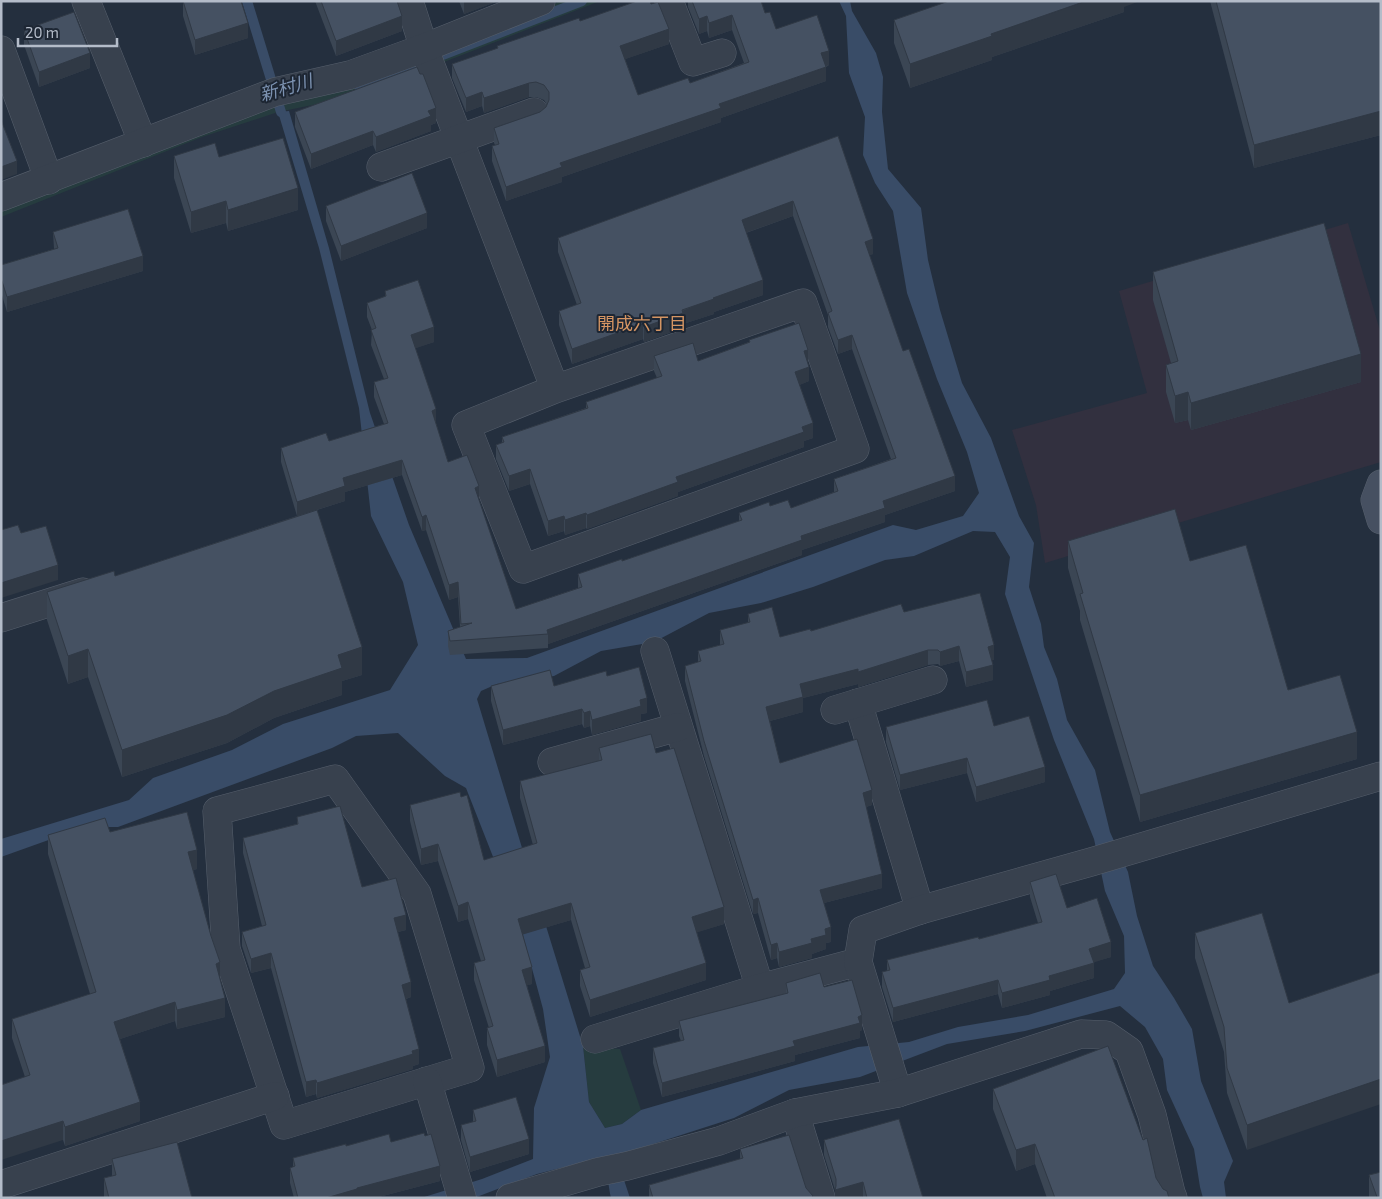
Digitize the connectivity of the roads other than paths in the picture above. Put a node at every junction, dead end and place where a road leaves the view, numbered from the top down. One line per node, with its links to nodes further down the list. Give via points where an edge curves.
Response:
1 (86, 1): 10 (street)
2 (409, 1): 5 (street)
3 (541, 1): 5 (street)
4 (669, 1): 7 (street, via 692,62)
5 (424, 48): 9 (street); 10 (street, via 350,75 275,92)
6 (1, 50): 12 (street)
7 (722, 53)
8 (534, 112): 9 (street)
9 (459, 139): 11 (street); 14 (street)
10 (144, 143): 12 (street)
11 (381, 167)
12 (49, 180): 13 (street)
13 (1, 197)
14 (555, 389): 14 (street, via 466,425 524,569 855,450 803,303)
15 (1381, 484): 16 (street, via 1374,500)
16 (1381, 520)
17 (103, 586): 18 (street)
18 (1, 618)
19 (655, 651): 21 (street)
20 (933, 680): 24 (street, via 846,706)
21 (678, 727): 22 (street); 26 (street)
22 (552, 762)
23 (1381, 776): 24 (street)
24 (920, 910): 25 (street, via 862,930)
25 (858, 962): 26 (street); 29 (street)
26 (760, 988): 27 (street)
27 (595, 1039)
28 (427, 1081): 30 (street, via 284,1124); 30 (street, via 470,1068 418,894 335,779 217,811 226,949); 33 (street)
29 (895, 1083): 31 (street); 36 (street, via 1081,1034 1106,1035 1129,1051 1152,1115)
30 (275, 1096): 32 (street)
31 (795, 1113): 34 (street, via 720,1140); 35 (street)
32 (1, 1185)
33 (459, 1188)
34 (519, 1196)
35 (821, 1198)
36 (1173, 1198)

